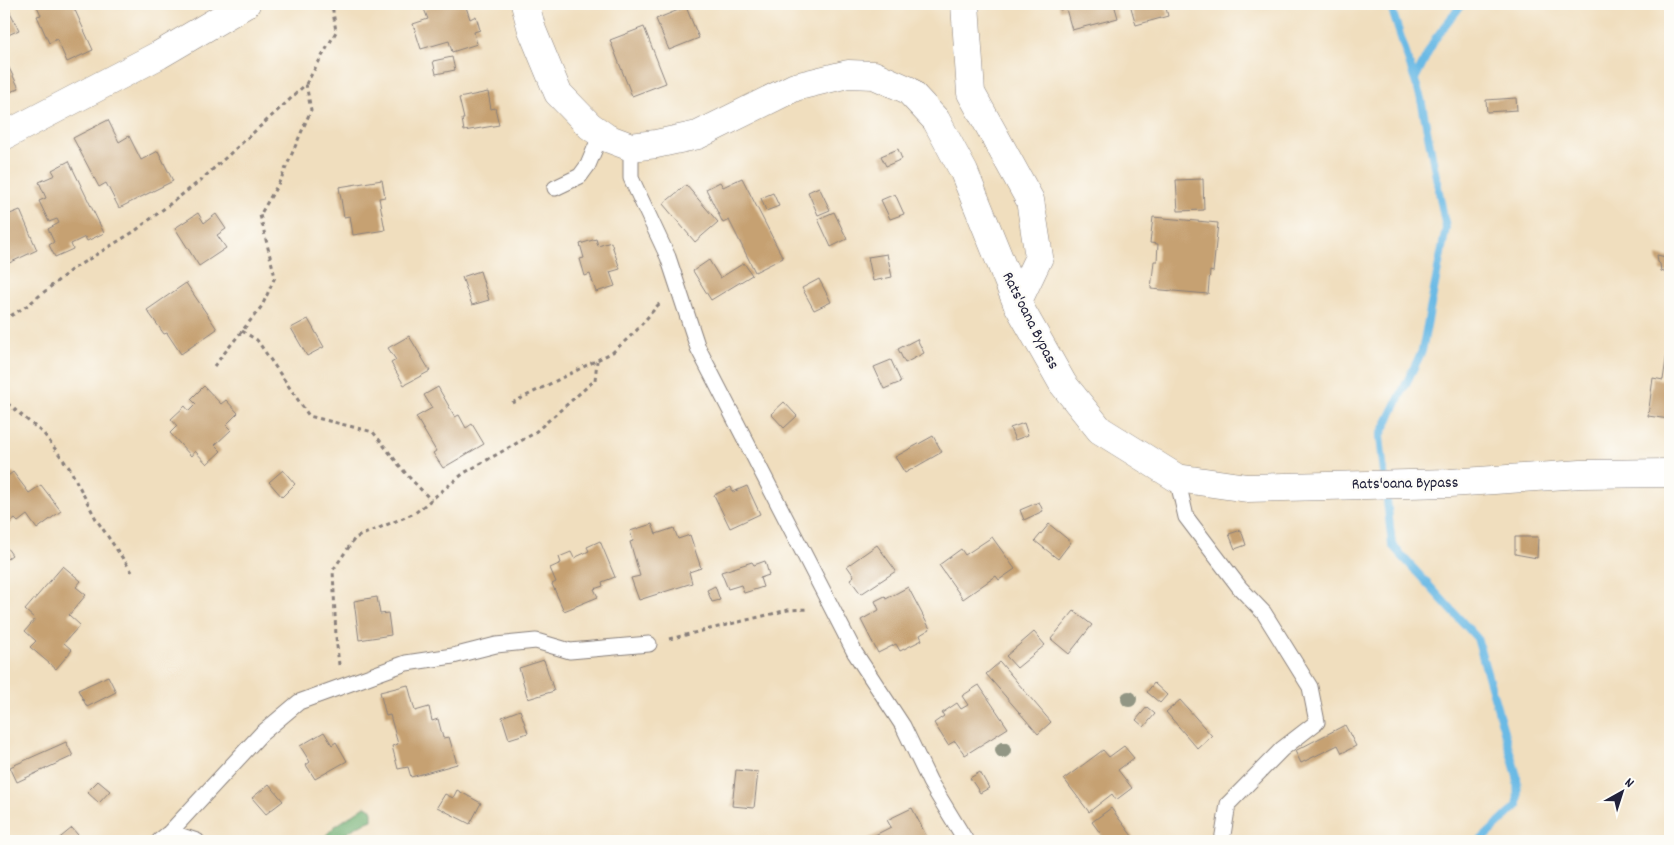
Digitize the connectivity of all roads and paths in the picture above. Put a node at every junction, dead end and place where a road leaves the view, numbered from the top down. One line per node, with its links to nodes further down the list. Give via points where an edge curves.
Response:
1 (246, 4): 7 (street, via 160,55)
2 (332, 4): 5 (path, via 336,32)
3 (525, 4): 6 (street, via 558,93)
4 (965, 4): 11 (street, via 971,93 1030,200 1039,258)
5 (306, 84): 12 (path, via 247,140 179,197 135,231 71,270); 13 (path, via 311,110 281,179 260,215 275,277 262,306)
6 (602, 134): 8 (street); 9 (lane, via 580,176)
7 (4, 136)
8 (630, 147): 10 (lane, via 631,178 668,257); 11 (street, Rats'oana Bypass, via 698,135 795,87 848,74 874,74 908,90 936,120 964,172)
9 (555, 188)
10 (680, 292): 14 (path, via 658,305 636,331); 22 (lane, via 698,348)
11 (1017, 304): 19 (street, Rats'oana Bypass, via 1063,384 1100,430)
12 (4, 320)
13 (242, 331): 15 (path); 20 (path, via 257,340 309,416 373,432)
14 (598, 361): 17 (path); 20 (path, via 595,380 533,434 464,473)
15 (214, 366)
16 (4, 396): 21 (path, via 8,404 44,434 70,469 96,519)
17 (512, 403)
18 (1670, 474): 19 (street, Rats'oana Bypass, via 1581,474 1450,483 1247,488)
19 (1177, 478): 28 (lane, via 1186,517 1240,588 1264,613 1310,687 1317,722 1282,748 1228,804)
20 (431, 500): 24 (path, via 415,514 355,538 333,570)
21 (132, 572)
22 (832, 608): 23 (path, via 788,610); 27 (lane, via 855,653 903,726 930,782)
23 (649, 644): 24 (lane, via 570,651 536,641 496,645 406,663)
24 (342, 686): 25 (lane, via 299,702 261,734)
25 (165, 837): 26 (lane)
26 (197, 841)
27 (966, 841)
28 (1222, 841)

